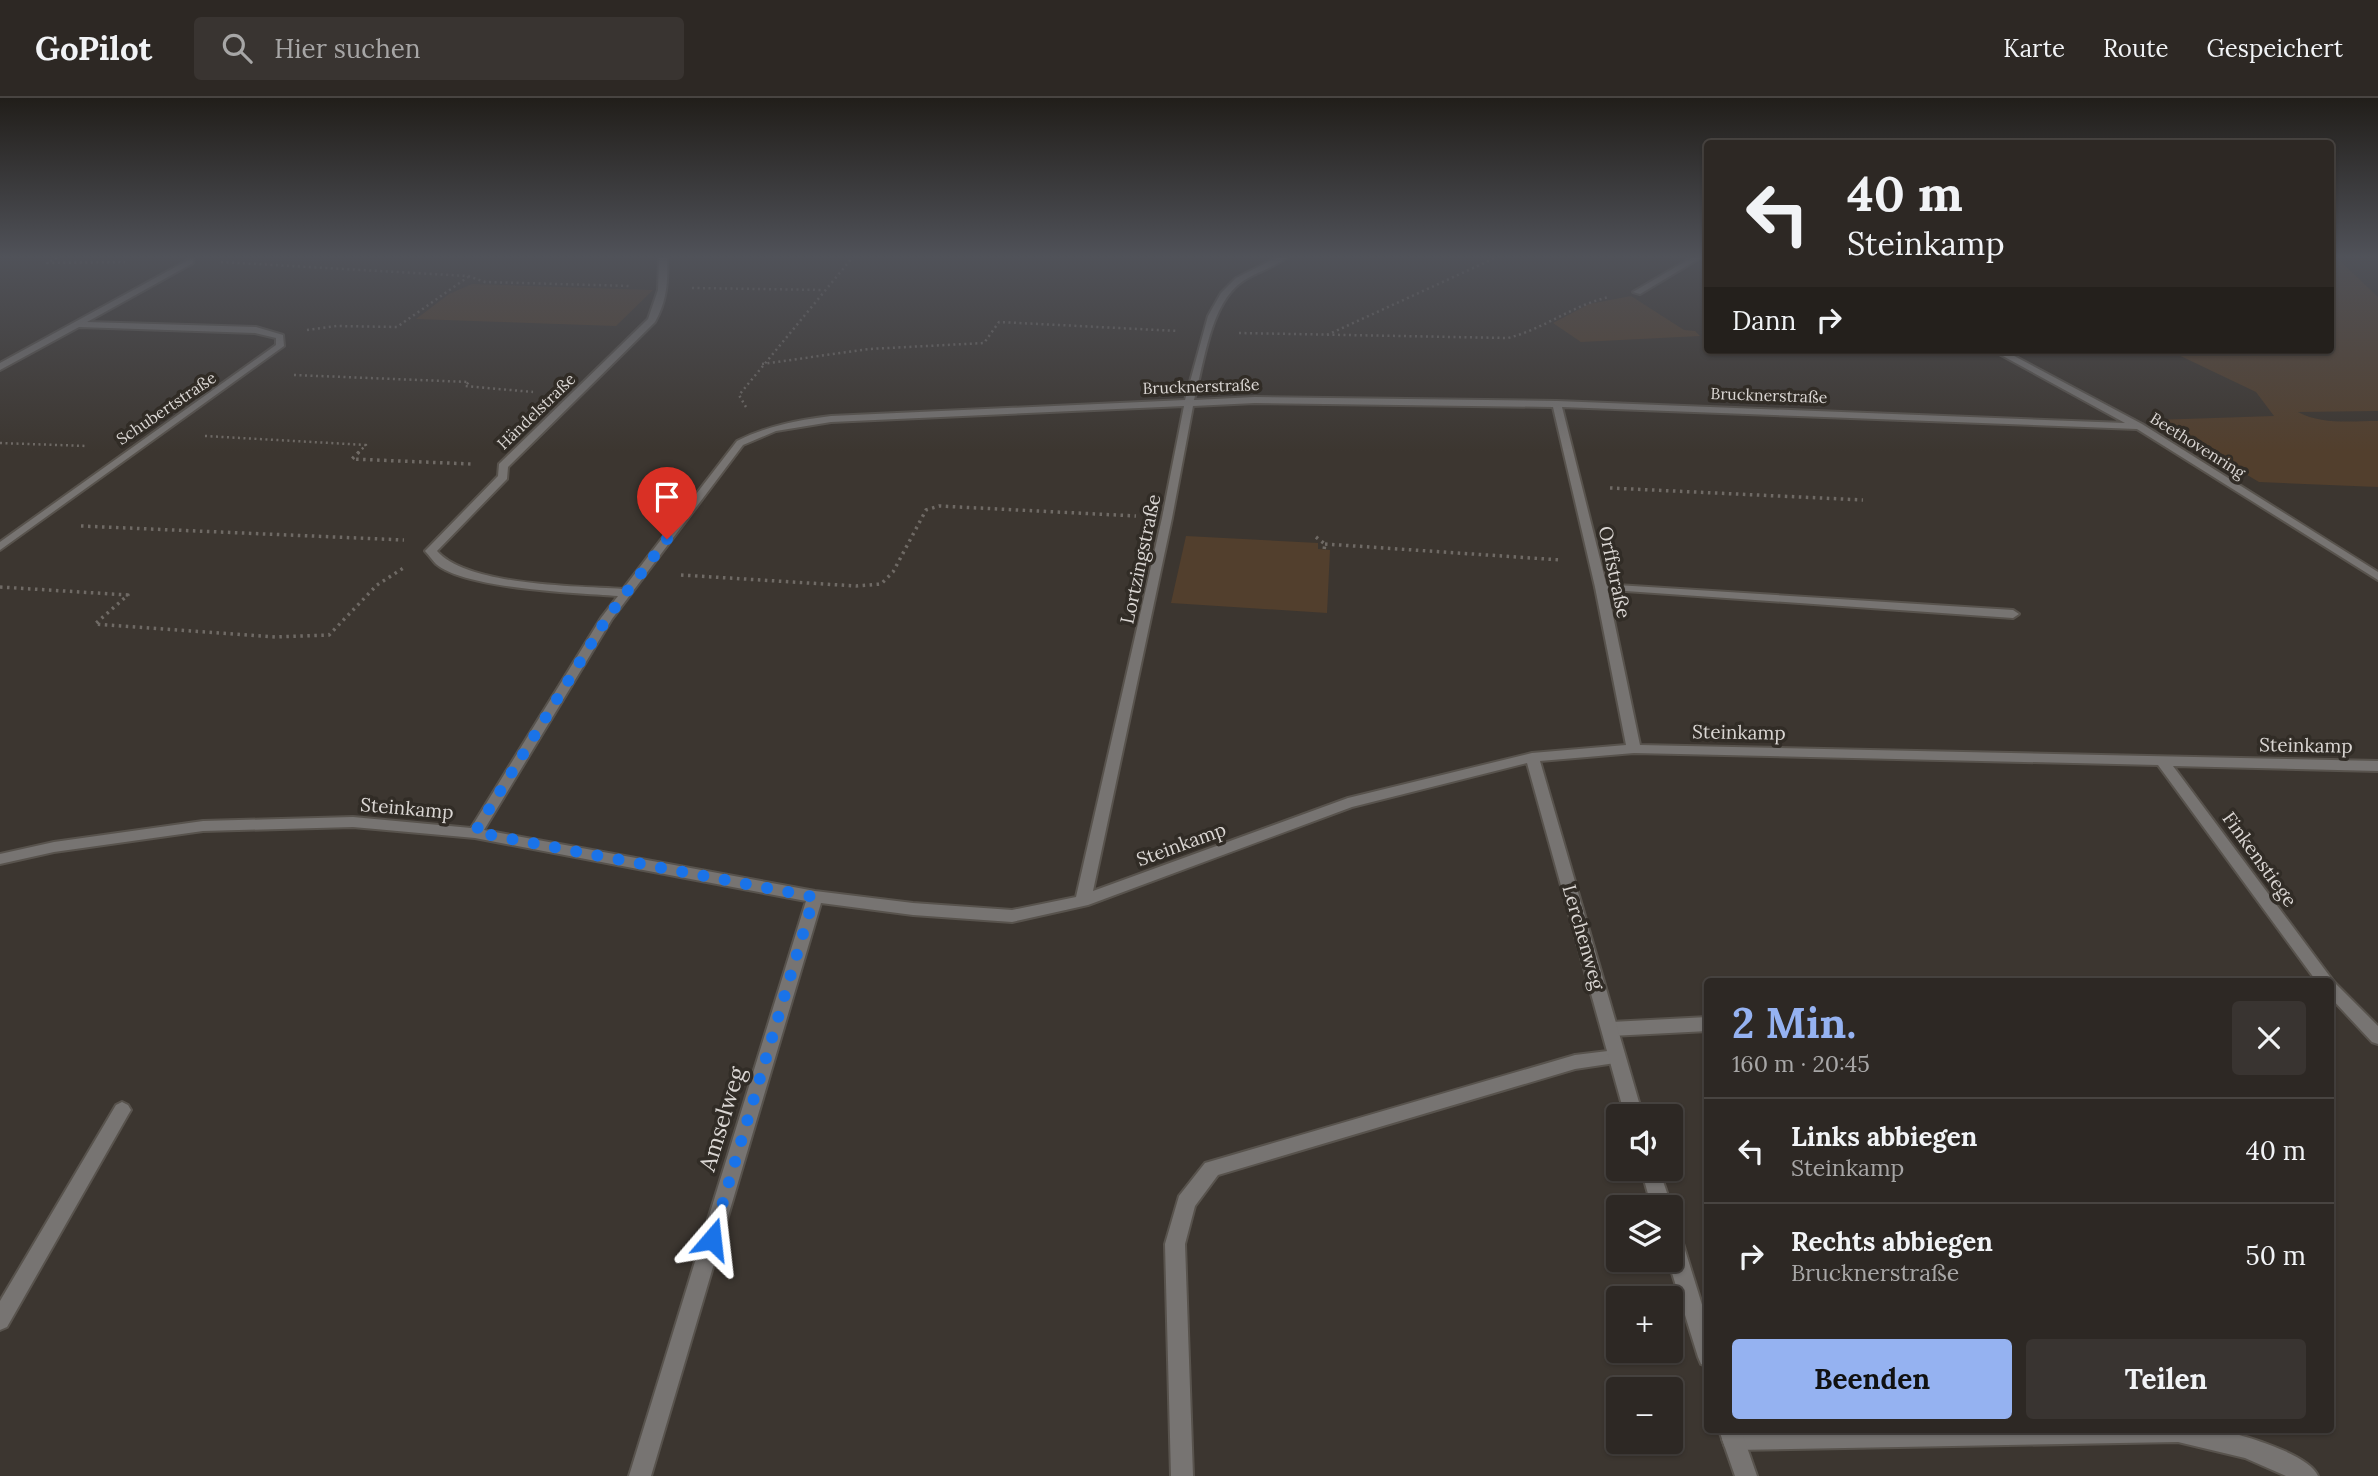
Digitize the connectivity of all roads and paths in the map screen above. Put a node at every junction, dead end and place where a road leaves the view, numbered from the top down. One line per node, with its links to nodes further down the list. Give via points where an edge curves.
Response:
1 (81, 322): 10 (street)
2 (404, 322): 13 (path, via 397,327 337,326)
3 (650, 322): 18 (street, Händelstraße)
4 (797, 322): 15 (path)
5 (999, 322): 15 (path, via 984,342 869,349)
6 (1005, 322): 11 (path)
7 (1211, 322): 11 (street, Lortzingstraße)
8 (1356, 322): 12 (path)
9 (1549, 322): 12 (path, via 1525,335 1487,339)
10 (78, 324): 13 (street, via 256,330); 16 (street)
11 (1207, 332): 12 (path); 19 (street, Lortzingstraße)
12 (1326, 336)
13 (280, 337): 17 (street, Schubertstraße, via 280,346)
14 (2004, 354): 21 (street, Beethovenring)
15 (762, 364): 22 (path, via 739,395)
16 (0, 368)
17 (246, 373): 18 (path, via 470,382 465,386); 23 (street, Schubertstraße)
18 (575, 395): 26 (street, Händelstraße)
19 (1189, 402): 20 (street, Brucknerstraße); 22 (street, Brucknerstraße, via 831,419); 29 (street, Lortzingstraße)
20 (1556, 404): 21 (street, Brucknerstraße); 27 (street, Orffstraße)
21 (2139, 426): 37 (street, Beethovenring)
22 (761, 432): 36 (street, Brucknerstraße, via 740,443)
23 (155, 433): 25 (street, Schubertstraße); 26 (path, via 366,445 352,459)
24 (0, 443): 25 (path)
25 (134, 449): 30 (street, Schubertstraße)
26 (503, 466): 32 (street, Händelstraße, via 503,477)
27 (1578, 486): 28 (path); 35 (street, Orffstraße)
28 (1863, 500)
29 (1167, 518): 36 (path, via 939,506 926,510 893,572 881,584); 49 (street, Lortzingstraße)
30 (30, 524): 32 (path); 33 (street, Schubertstraße)
31 (1316, 537): 35 (path, via 1324,547)
32 (440, 541): 34 (street, Händelstraße)
33 (0, 547)
34 (431, 551): 38 (path, via 377,585 329,635 276,637 95,624 128,595); 40 (street, via 446,568 471,576)
35 (1595, 563): 39 (street, Orffstraße)
36 (641, 572): 40 (street, Brucknerstraße)
37 (2378, 577)
38 (0, 587)
39 (1601, 587): 41 (street); 42 (street, Orffstraße)
40 (624, 593): 46 (street, Brucknerstraße)
41 (2013, 614)
42 (1634, 750): 43 (street, Steinkamp); 44 (street, Steinkamp)
43 (1532, 757): 49 (street, Steinkamp, via 1348,803); 53 (street, Lerchenweg)
44 (2161, 760): 45 (street, Steinkamp); 50 (street, Finkenstiege)
45 (2378, 766)
46 (475, 832): 47 (street, Steinkamp, via 353,822 203,826); 48 (street, Steinkamp)
47 (0, 859)
48 (814, 897): 49 (street, Steinkamp, via 1012,916); 64 (street, Amselweg)
49 (1083, 901)
50 (2323, 978)
51 (2334, 990): 54 (street)
52 (1704, 1024): 53 (street)
53 (1611, 1029): 55 (street, Lerchenweg)
54 (2378, 1037)
55 (1616, 1057): 56 (street, Lerchenweg); 65 (street, via 1575,1062 1212,1169 1185,1202 1175,1244)
56 (1630, 1104)
57 (122, 1110): 59 (street)
58 (1682, 1272): 60 (street)
59 (0, 1320)
60 (1704, 1344)
61 (1881, 1433): 63 (street)
62 (2189, 1433): 67 (street, via 2227,1440)
63 (1732, 1434): 66 (street)
64 (640, 1476)
65 (1182, 1476)
66 (1745, 1476)
67 (2307, 1476)

